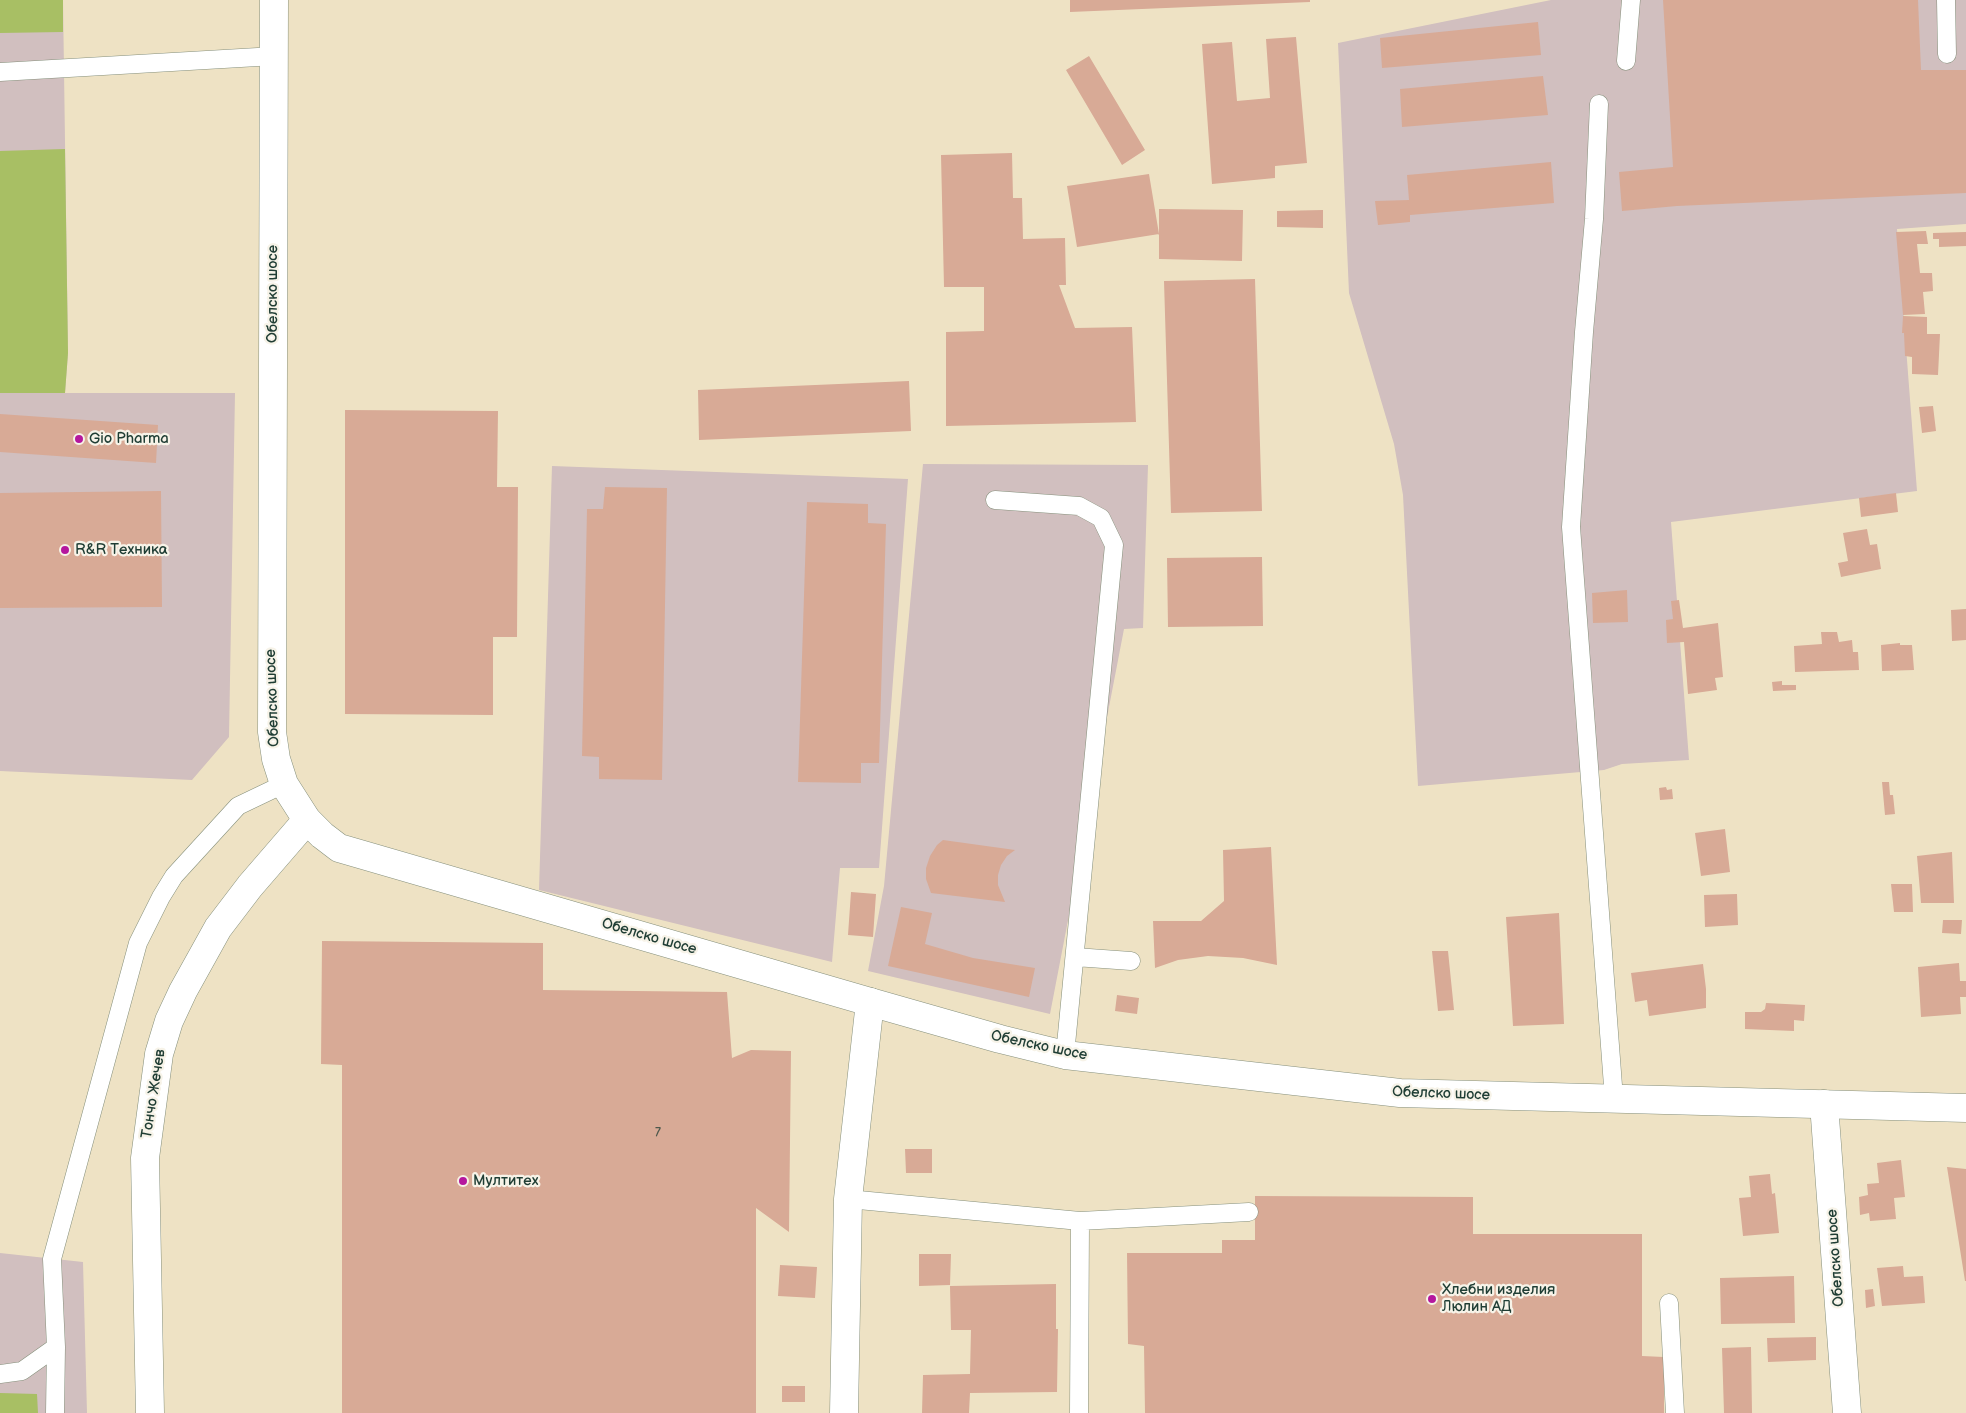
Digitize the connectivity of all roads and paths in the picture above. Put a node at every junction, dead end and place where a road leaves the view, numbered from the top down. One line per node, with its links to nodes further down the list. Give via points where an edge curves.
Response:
1 (274, 0): 5 (street, Обелско шосе)
2 (1631, 0): 6 (lane)
3 (1946, 0): 4 (lane)
4 (1947, 54)
5 (275, 56): 7 (lane); 10 (street, Обелско шосе, via 272,724 276,759)
6 (1626, 62)
7 (0, 72)
8 (1599, 104): 16 (lane, via 1594,219 1570,527)
9 (995, 500): 12 (lane, via 1079,506 1101,518 1114,545)
10 (284, 784): 11 (street, Обелско шосе); 23 (lane, via 238,806 174,876 138,943 52,1259)
11 (308, 820): 14 (street, Обелско шосе, via 339,848); 26 (street, Тончо Жечев, via 218,928 168,1021 159,1054 144,1158)
12 (1074, 957): 13 (lane); 15 (lane)
13 (1131, 961)
14 (870, 1002): 15 (street, Обелско шосе); 19 (street)
15 (1065, 1055): 16 (street, Обелско шосе, via 1400,1093)
16 (1614, 1099): 17 (street, Обелско шосе)
17 (1824, 1104): 18 (street, Обелско шосе); 30 (street, Обелско шосе)
18 (1966, 1108)
19 (848, 1199): 21 (lane); 27 (street)
20 (1250, 1212): 21 (lane)
21 (1080, 1221): 28 (lane)
22 (1669, 1303): 29 (lane)
23 (56, 1347): 24 (lane, via 22,1371); 25 (lane)
24 (0, 1374)
25 (55, 1413)
26 (150, 1413)
27 (844, 1413)
28 (1080, 1413)
29 (1675, 1413)
30 (1847, 1413)

